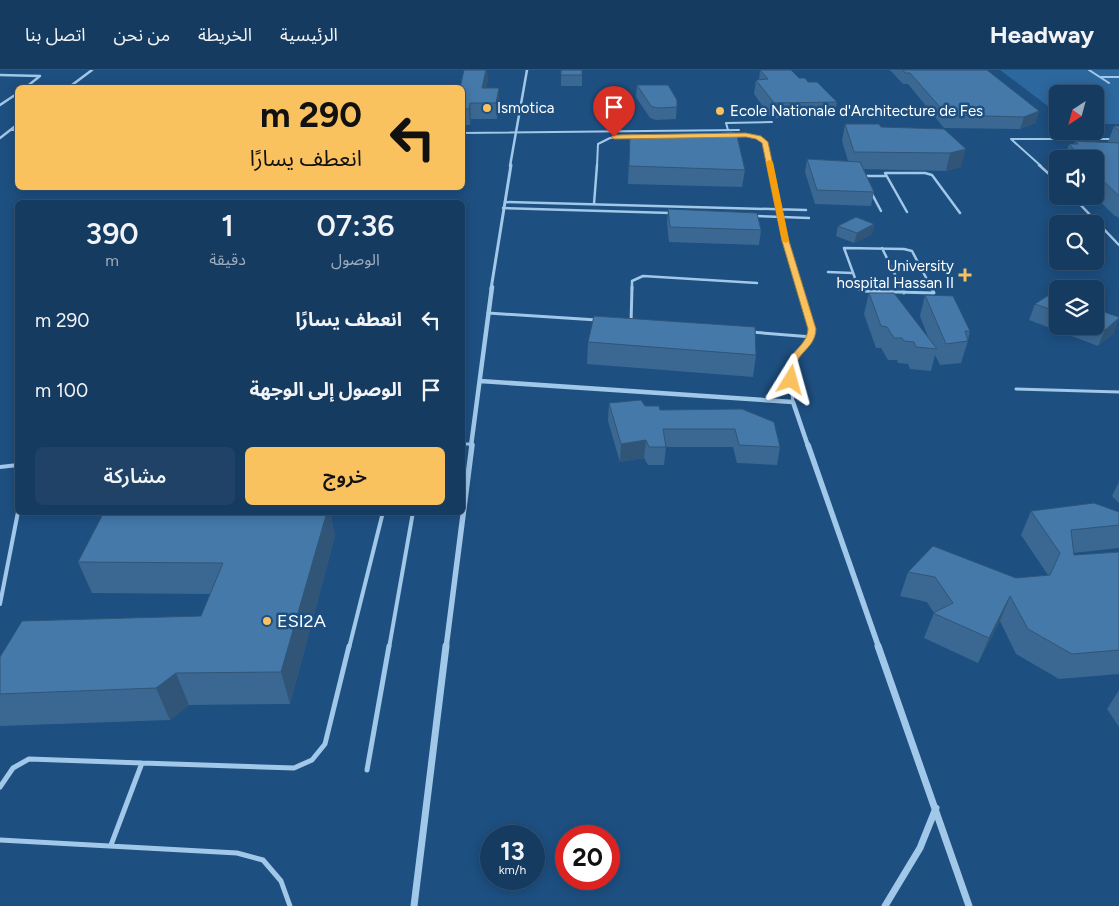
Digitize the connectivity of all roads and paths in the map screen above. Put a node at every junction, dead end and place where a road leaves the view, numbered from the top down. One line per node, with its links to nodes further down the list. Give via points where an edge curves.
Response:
1 (92, 70): 9 (street)
2 (527, 70): 19 (street)
3 (1089, 70): 5 (lane)
4 (0, 75): 8 (street, via 40,76)
5 (1100, 77): 6 (lane); 7 (lane)
6 (1119, 77)
7 (1109, 83)
8 (29, 85)
9 (72, 85)
10 (15, 95): 11 (street)
11 (0, 105)
12 (772, 122): 17 (lane, via 726,123)
13 (15, 126): 15 (street)
14 (0, 130): 15 (street)
15 (10, 130): 16 (lane); 23 (street)
16 (15, 130)
17 (728, 130): 18 (lane); 19 (lane)
18 (739, 130)
19 (516, 132): 20 (lane); 29 (street)
20 (465, 133)
21 (690, 136): 35 (lane, via 746,135 762,140 766,144)
22 (634, 137): 31 (lane, via 610,138 598,144)
23 (0, 138)
24 (1119, 138): 25 (lane, via 1011,138)
25 (1049, 174)
26 (886, 176): 27 (lane); 38 (lane); 40 (lane, via 886,172 932,175)
27 (864, 177)
28 (868, 186): 37 (lane)
29 (505, 202): 30 (lane); 33 (street)
30 (574, 204): 31 (lane); 34 (lane)
31 (594, 204): 35 (lane)
32 (1081, 205): 44 (lane)
33 (503, 208): 34 (lane); 50 (street)
34 (574, 210): 39 (lane)
35 (780, 210): 36 (lane); 42 (lane)
36 (806, 210)
37 (881, 212)
38 (907, 212)
39 (673, 213)
40 (960, 213)
41 (752, 216): 42 (lane)
42 (781, 217): 43 (lane); 54 (lane, via 811,321)
43 (809, 218)
44 (1119, 245)
45 (882, 248): 47 (lane, via 844,248); 49 (lane); 49 (lane, via 912,251 934,292)
46 (828, 272): 47 (lane)
47 (852, 273): 49 (lane, via 861,291)
48 (757, 283): 52 (lane, via 635,278 632,281 631,323)
49 (904, 293)
50 (488, 313): 51 (lane); 55 (street)
51 (601, 320)
52 (640, 324)
53 (745, 332): 54 (lane)
54 (812, 337): 58 (lane, via 794,356 789,369)
55 (480, 381): 58 (street); 60 (street)
56 (1016, 389): 57 (lane)
57 (1119, 392)
58 (793, 402): 72 (street)
59 (465, 444): 60 (lane)
60 (471, 444): 63 (street)
61 (15, 465): 62 (lane)
62 (0, 467)
63 (465, 493)
64 (17, 515): 68 (lane)
65 (382, 515): 69 (lane, via 325,744 316,757 304,766 294,768)
66 (412, 515): 70 (lane)
67 (462, 515): 76 (street)
68 (0, 604)
69 (142, 763): 71 (lane, via 29,759 13,768); 74 (lane)
70 (367, 770)
71 (0, 787)
72 (936, 808): 77 (street, via 920,848); 78 (street)
73 (0, 840): 74 (lane)
74 (111, 845): 75 (lane, via 237,852 263,860 281,881)
75 (290, 906)
76 (414, 906)
77 (884, 906)
78 (969, 906)

